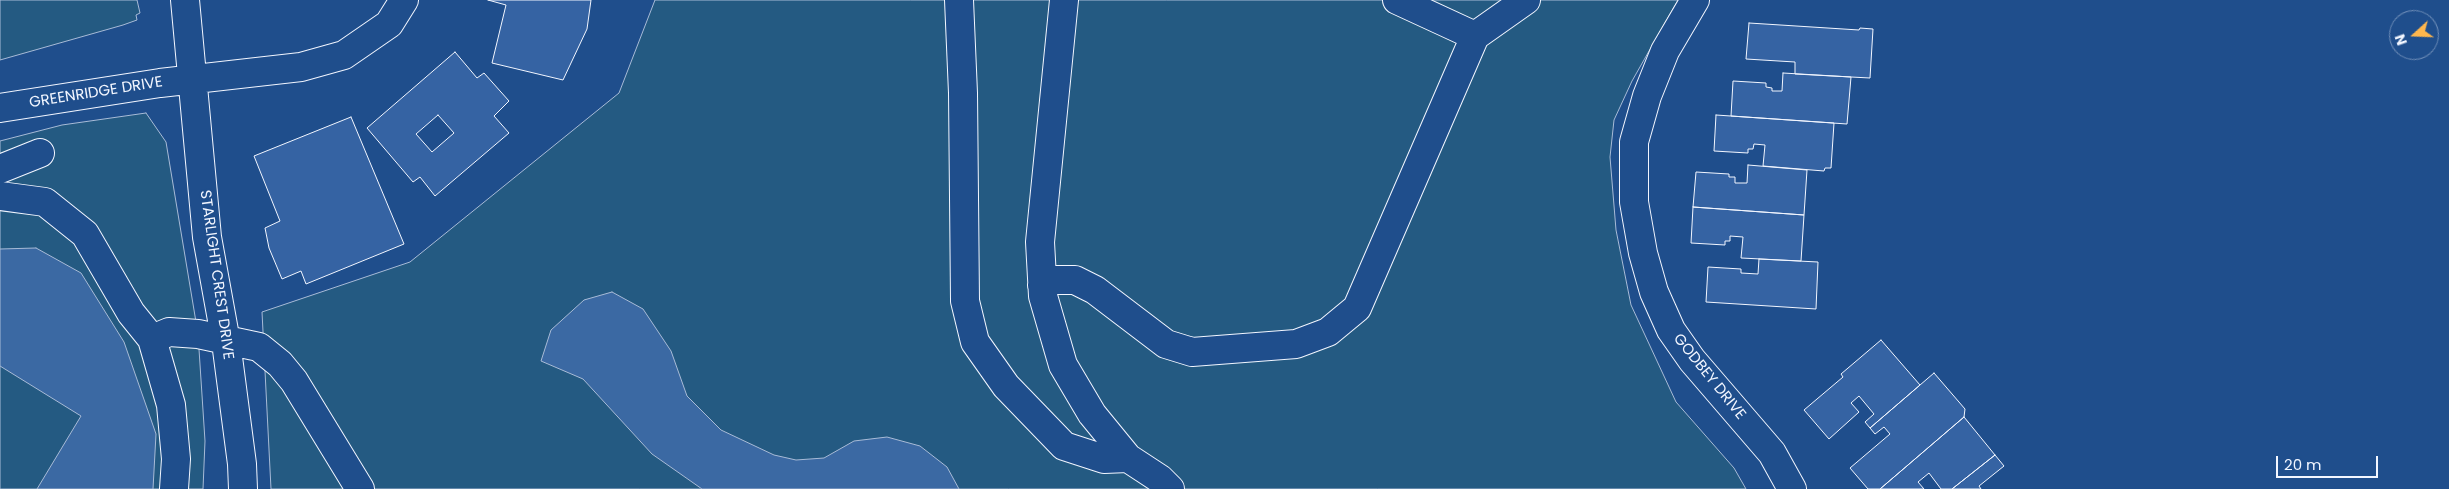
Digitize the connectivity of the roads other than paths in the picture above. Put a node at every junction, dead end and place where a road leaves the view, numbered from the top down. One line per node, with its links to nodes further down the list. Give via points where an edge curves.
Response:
1 (185, 0): 9 (street, STARLIGHT CREST DRIVE)
2 (404, 0): 9 (street, GREENRIDGE DRIVE, via 388,24 344,55 300,66)
3 (958, 0): 17 (street, via 963,93 965,301 975,342 1006,386 1064,446 1104,459)
4 (1064, 0): 14 (street, via 1040,242)
5 (1397, 0): 8 (street)
6 (1526, 0): 8 (street)
7 (1695, 0): 22 (street, GODBEY DRIVE, via 1665,51 1647,96 1634,142 1634,202 1643,253 1654,292 1670,330 1772,453)
8 (1475, 36): 14 (street, via 1357,308 1328,332 1296,344 1192,352 1166,344 1095,290 1075,280 1055,280)
9 (193, 78): 10 (street, GREENRIDGE DRIVE); 16 (street, STARLIGHT CREST DRIVE, via 207,237)
10 (0, 108)
11 (40, 153): 12 (street)
12 (0, 169)
13 (0, 196): 15 (street, via 45,202 85,234 131,313)
14 (1042, 285): 17 (street, via 1062,365 1092,414)
15 (152, 339): 16 (street, via 169,332 198,334); 18 (street, via 170,405 176,459)
16 (226, 342): 19 (street, STARLIGHT CREST DRIVE); 20 (street, via 259,347 280,364 294,381)
17 (1128, 458): 21 (street)
18 (174, 489)
19 (243, 489)
20 (360, 489)
21 (1170, 489)
22 (1792, 489)

